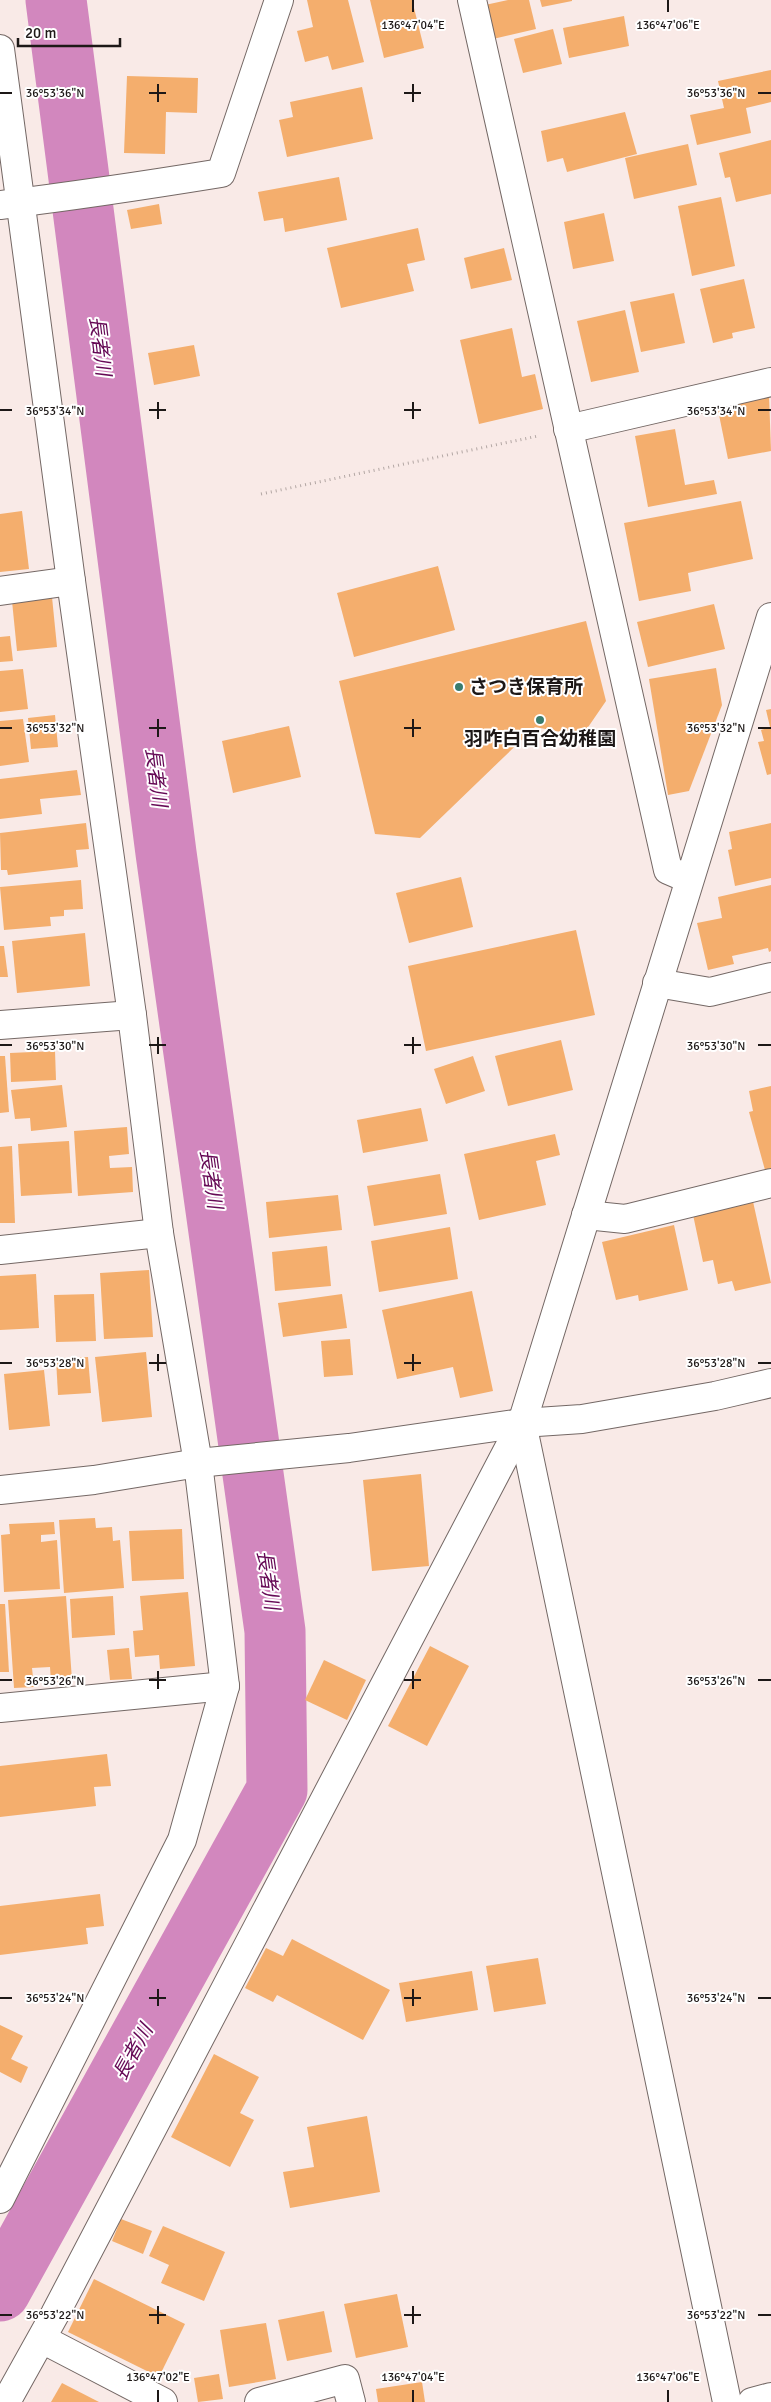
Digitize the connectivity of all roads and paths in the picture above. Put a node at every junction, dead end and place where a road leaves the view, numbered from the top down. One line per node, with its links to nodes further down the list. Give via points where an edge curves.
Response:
1 (279, 0): 4 (street, via 221,173)
2 (472, 0): 6 (street)
3 (0, 49): 4 (street)
4 (10, 204): 8 (street)
5 (771, 382): 6 (street)
6 (568, 429): 7 (path); 11 (street, via 668,870)
7 (261, 494)
8 (70, 581): 9 (street); 14 (street)
9 (0, 591)
10 (771, 617): 11 (street)
11 (689, 879): 13 (street)
12 (771, 977): 13 (street, via 710,992)
13 (658, 983): 17 (street)
14 (132, 1015): 15 (street); 18 (street)
15 (0, 1025)
16 (771, 1183): 17 (street, via 625,1219)
17 (586, 1215): 21 (street)
18 (159, 1232): 19 (street); 22 (street)
19 (0, 1250)
20 (771, 1384): 21 (street, via 582,1419)
21 (522, 1423): 22 (street, via 349,1448); 27 (street); 33 (street)
22 (198, 1463): 23 (street, via 94,1480); 24 (street)
23 (0, 1490)
24 (225, 1686): 25 (street); 26 (street, via 182,1840)
25 (0, 1708)
26 (0, 2199)
27 (42, 2339): 29 (street); 30 (street)
28 (771, 2397): 34 (street)
29 (6, 2402)
30 (163, 2402)
31 (259, 2402): 32 (street, via 345,2379)
32 (351, 2402)
33 (727, 2402)
34 (752, 2402)

